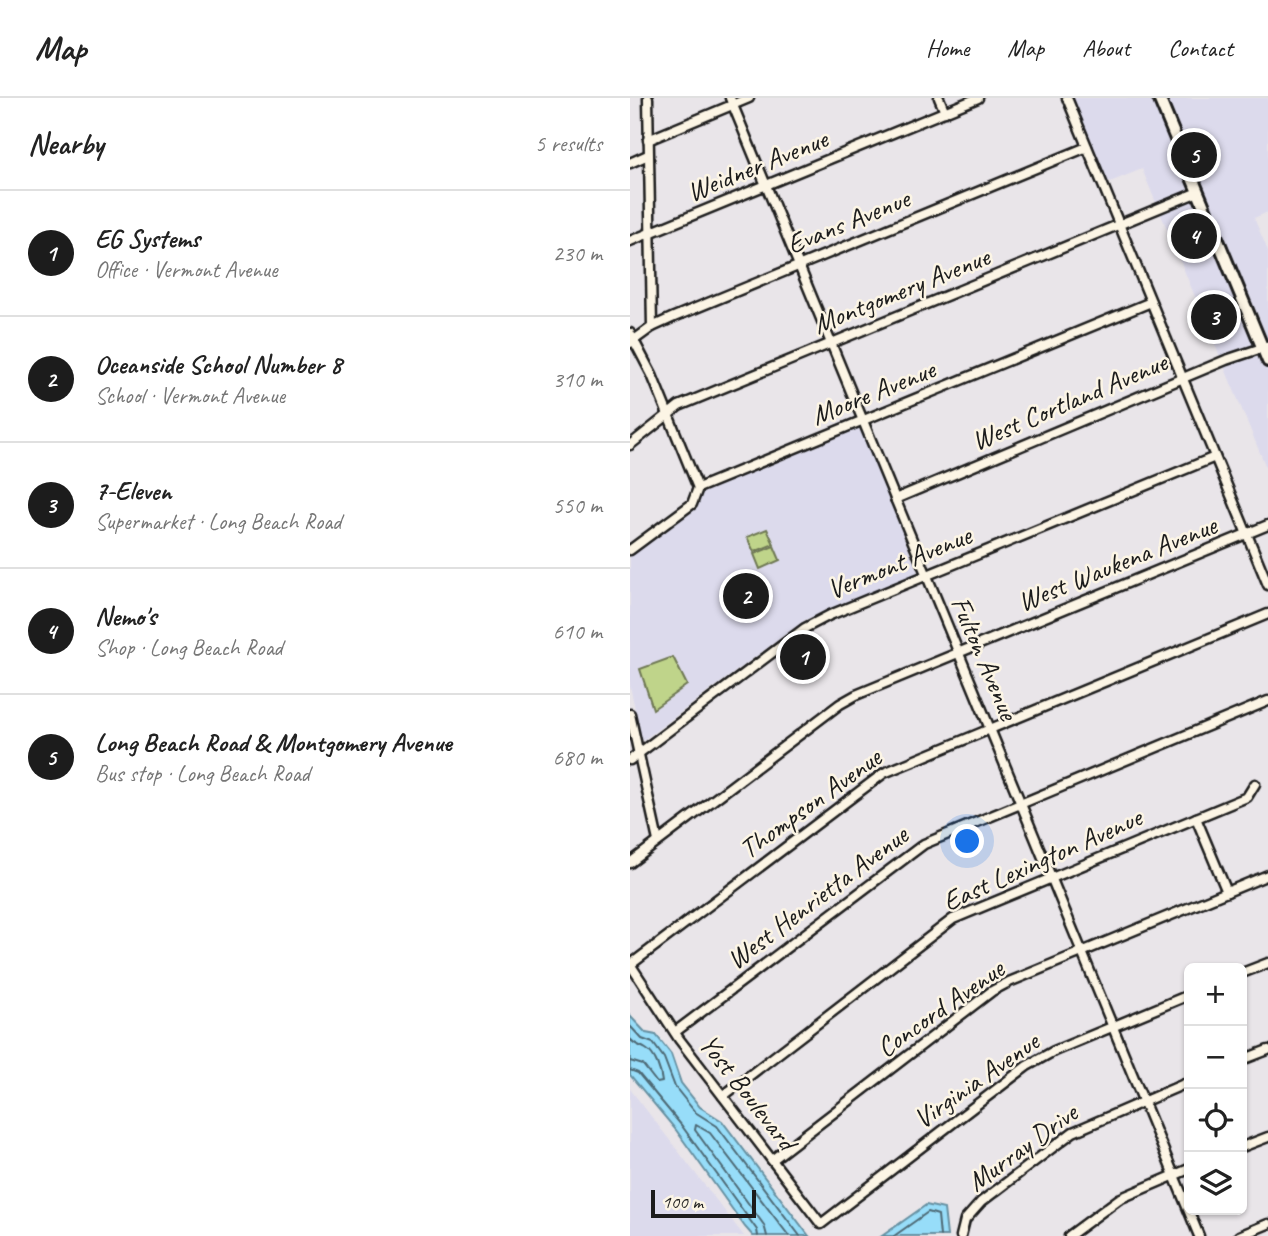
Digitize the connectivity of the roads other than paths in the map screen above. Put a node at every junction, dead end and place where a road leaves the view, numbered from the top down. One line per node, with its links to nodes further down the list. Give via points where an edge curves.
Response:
1 (648, 98): 9 (street)
2 (749, 98): 7 (street)
3 (939, 98): 8 (street)
4 (978, 98): 8 (street, Weidner Avenue)
5 (1067, 98): 10 (street)
6 (1159, 98): 14 (main road)
7 (731, 102): 9 (street); 13 (street, Fulton Avenue)
8 (945, 112): 13 (street, Weidner Avenue)
9 (648, 140): 11 (street)
10 (1087, 147): 15 (street); 18 (street, Evans Avenue)
11 (648, 155): 12 (street); 16 (street)
12 (630, 163)
13 (766, 185): 16 (street, Weidner Avenue); 18 (street, Fulton Avenue)
14 (1198, 192): 15 (street, Montgomery Avenue); 23 (main road)
15 (1119, 225): 19 (street); 22 (street, Montgomery Avenue)
16 (650, 233): 17 (street, Weidner Avenue); 20 (street)
17 (630, 241)
18 (799, 266): 20 (street, Evans Avenue); 22 (street, Fulton Avenue)
19 (1151, 302): 25 (street); 27 (street, Moore Avenue)
20 (652, 327): 21 (street, Evans Avenue)
21 (631, 339): 26 (street)
22 (831, 343): 26 (street, Montgomery Avenue, via 679,405); 27 (street, Fulton Avenue)
23 (1265, 347): 24 (main road); 25 (street, West Cortland Avenue)
24 (1268, 361)
25 (1183, 378): 29 (street); 31 (street, West Cortland Avenue)
26 (668, 416): 28 (street, Montgomery Avenue); 30 (street)
27 (863, 421): 30 (street, Moore Avenue); 31 (street, Fulton Avenue)
28 (630, 445)
29 (1215, 457): 33 (street); 35 (street, Vermont Avenue)
30 (698, 488): 34 (street, Moore Avenue, via 691,503)
31 (895, 499): 35 (street, Fulton Avenue)
32 (1268, 525): 33 (street, West Waukena Avenue)
33 (1247, 534): 36 (street); 38 (street, West Waukena Avenue)
34 (630, 550)
35 (926, 576): 38 (street, Fulton Avenue); 42 (street, Vermont Avenue, via 805,628)
36 (1268, 584)
37 (1268, 614): 41 (street, Thompson Avenue)
38 (958, 653): 41 (street, Fulton Avenue); 47 (street, West Waukena Avenue, via 840,704)
39 (1268, 701): 45 (street, West Henrietta Avenue)
40 (630, 714): 42 (street)
41 (990, 729): 45 (street, Fulton Avenue); 54 (street, Thompson Avenue, via 875,779)
42 (639, 754): 43 (street, Vermont Avenue); 47 (street)
43 (630, 760)
44 (1255, 784): 46 (street, East Lexington Avenue, via 1247,797)
45 (1021, 803): 50 (street, Fulton Avenue); 58 (street, West Henrietta Avenue, via 913,850)
46 (1196, 818): 50 (street, East Lexington Avenue); 51 (street)
47 (658, 841): 48 (street, West Waukena Avenue)
48 (630, 863)
49 (1268, 875): 51 (street, Concord Avenue)
50 (1051, 878): 52 (street, Fulton Avenue); 62 (street, East Lexington Avenue, via 953,919)
51 (1227, 892): 52 (street, Concord Avenue)
52 (1082, 952): 57 (street, Fulton Avenue); 66 (street, Concord Avenue, via 992,991)
53 (1268, 963): 55 (street)
54 (630, 964): 58 (street, Yost Boulevard)
55 (1247, 971)
56 (1184, 997): 57 (street, Virginia Avenue)
57 (1113, 1027): 63 (street, Fulton Avenue); 69 (street, Virginia Avenue, via 1027,1066)
58 (675, 1032): 62 (street, Yost Boulevard)
59 (1268, 1049): 60 (street)
60 (1247, 1058)
61 (1184, 1084): 63 (street, Murray Drive)
62 (723, 1096): 66 (street, Yost Boulevard)
63 (1144, 1101): 68 (street, Fulton Avenue); 71 (street, Murray Drive, via 1073,1132 981,1202 964,1222)
64 (1268, 1137): 65 (street)
65 (1247, 1145)
66 (772, 1160): 69 (street, Yost Boulevard, via 821,1224)
67 (1184, 1171): 68 (street)
68 (1174, 1175): 72 (street, via 1119,1199); 73 (street, Fulton Avenue)
69 (841, 1208)
70 (1268, 1224): 74 (street)
71 (961, 1236)
72 (1069, 1236)
73 (1199, 1236)
74 (1239, 1236)

